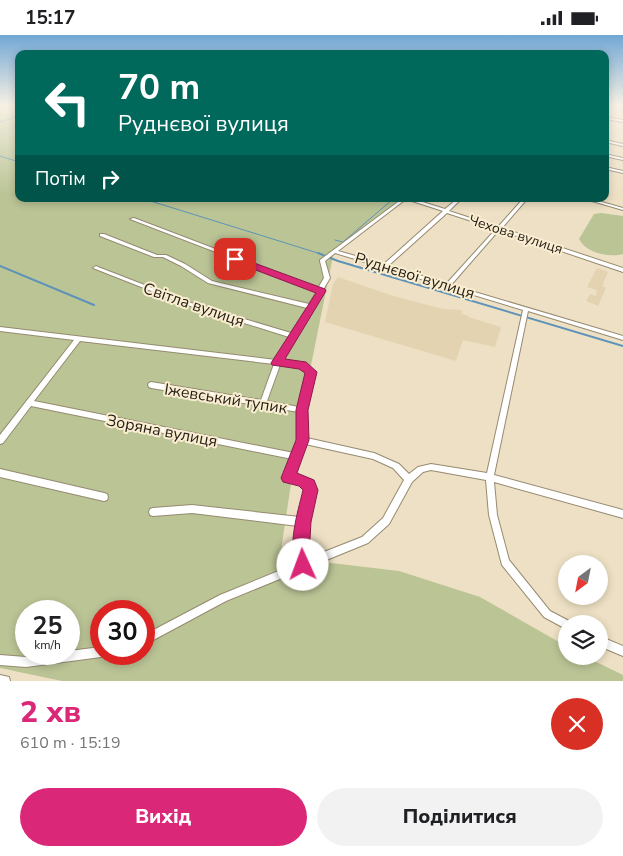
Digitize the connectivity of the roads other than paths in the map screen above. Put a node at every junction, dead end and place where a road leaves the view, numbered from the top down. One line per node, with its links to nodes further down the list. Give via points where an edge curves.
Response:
1 (609, 142): 2 (street)
2 (623, 145)
3 (609, 156): 4 (street)
4 (623, 159)
5 (609, 169): 6 (street)
6 (623, 173)
7 (400, 202): 17 (street)
8 (419, 202): 13 (street, Чехова вулиця)
9 (456, 202): 13 (street)
10 (522, 202): 15 (street)
11 (600, 202): 12 (street)
12 (622, 207)
13 (446, 211): 15 (street, Чехова вулиця); 18 (street)
14 (132, 219): 22 (street)
15 (499, 228): 20 (street, Чехова вулиця); 21 (street)
16 (102, 235): 23 (street, via 156,256 164,256 210,282)
17 (332, 252): 18 (street, Руднєвої вулиця); 22 (street, via 322,261 328,279)
18 (384, 266): 21 (street, Руднєвої вулиця)
19 (96, 268): 26 (street, Світла вулиця, via 189,304)
20 (623, 270)
21 (448, 285): 24 (street, Руднєвої вулиця)
22 (321, 291): 23 (street)
23 (312, 307): 26 (street)
24 (525, 312): 28 (street, Руднєвої вулиця); 38 (street)
25 (0, 329): 27 (street)
26 (294, 336): 29 (street)
27 (79, 338): 29 (street); 31 (street)
28 (623, 338)
29 (276, 363): 32 (street); 33 (street, via 302,365 311,372)
30 (151, 385): 32 (street, Іжевський тупик)
31 (29, 403): 35 (street); 36 (street, Зоряна вулиця)
32 (263, 403): 33 (street, Іжевський тупик)
33 (302, 410): 34 (street)
34 (303, 440): 36 (street); 39 (street, via 374,456 396,466)
35 (0, 441)
36 (296, 457): 43 (street, via 288,478 302,480 309,484 310,490)
37 (0, 473): 40 (street)
38 (490, 477): 39 (street, via 431,467 421,469); 42 (street); 45 (street, via 504,562 547,614)
39 (409, 479): 44 (street, via 386,521 365,540)
40 (104, 497)
41 (153, 513): 43 (street, via 192,509)
42 (623, 514)
43 (303, 522): 44 (street)
44 (303, 565): 46 (street, via 223,598)
45 (558, 620)
46 (155, 634)
47 (608, 645): 48 (street)
48 (623, 651)
49 (90, 654): 50 (street, via 26,662)
50 (0, 660)
51 (0, 680): 52 (street)
52 (5, 681)

